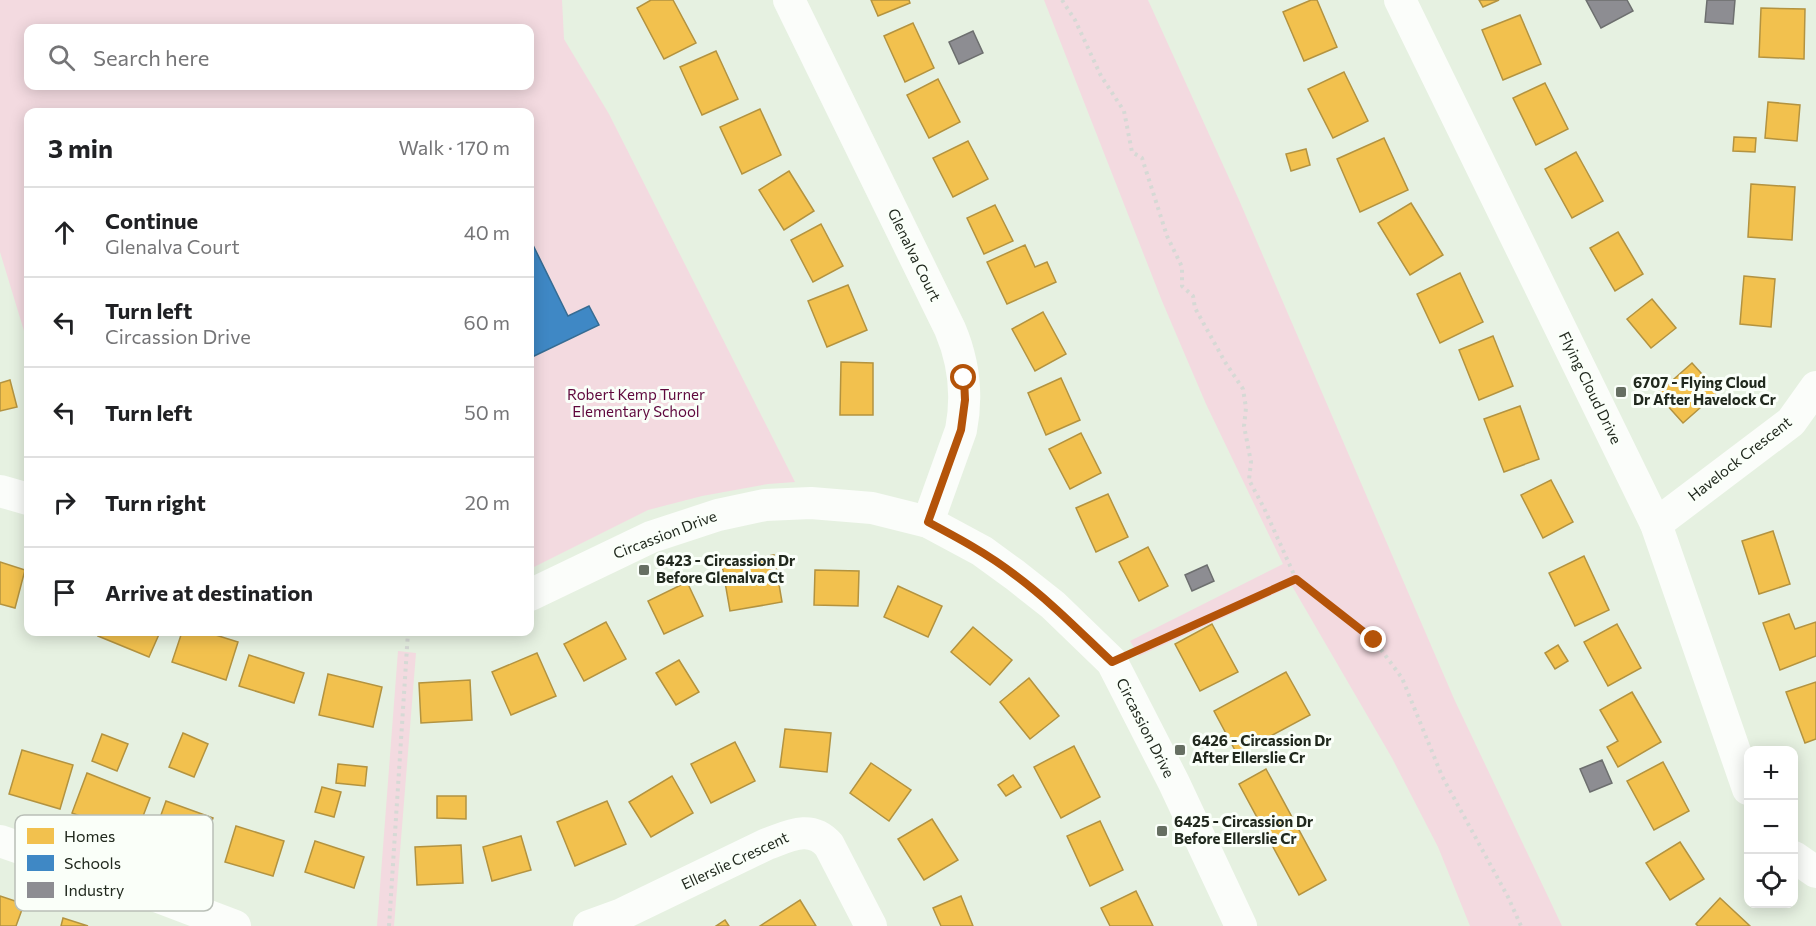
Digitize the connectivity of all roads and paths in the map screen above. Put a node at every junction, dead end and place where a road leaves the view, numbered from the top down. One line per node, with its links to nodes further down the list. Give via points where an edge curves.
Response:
1 (789, 0): 7 (street, Glenalva Court, via 960,356 963,422)
2 (1062, 0): 9 (path, via 1101,76 1124,111 1132,152 1142,158 1167,236 1182,267 1182,286 1193,296 1195,308 1244,389 1249,480)
3 (1400, 0): 8 (street, Flying Cloud Drive)
4 (1816, 387): 8 (street, Havelock Crescent, via 1791,422)
5 (0, 491): 6 (street)
6 (24, 498)
7 (928, 522): 10 (street, Circassion Drive, via 872,508 811,503 765,505 718,515 651,537); 12 (street, Circassion Drive, via 982,551 1015,575 1053,605)
8 (1656, 524): 13 (street, Flying Cloud Drive)
9 (1296, 579): 12 (path); 24 (path, via 1374,640 1402,678 1442,776)
10 (534, 593)
11 (408, 636): 20 (path)
12 (1112, 662): 23 (street, Circassion Drive)
13 (1744, 775)
14 (0, 841): 15 (street)
15 (15, 846)
16 (1798, 860): 17 (street)
17 (1816, 872)
18 (195, 911): 19 (street)
19 (235, 926)
20 (389, 926)
21 (589, 926): 22 (street, Ellerslie Crescent, via 767,844 802,832 819,836 829,845)
22 (872, 926)
23 (1241, 926)
24 (1521, 926)

